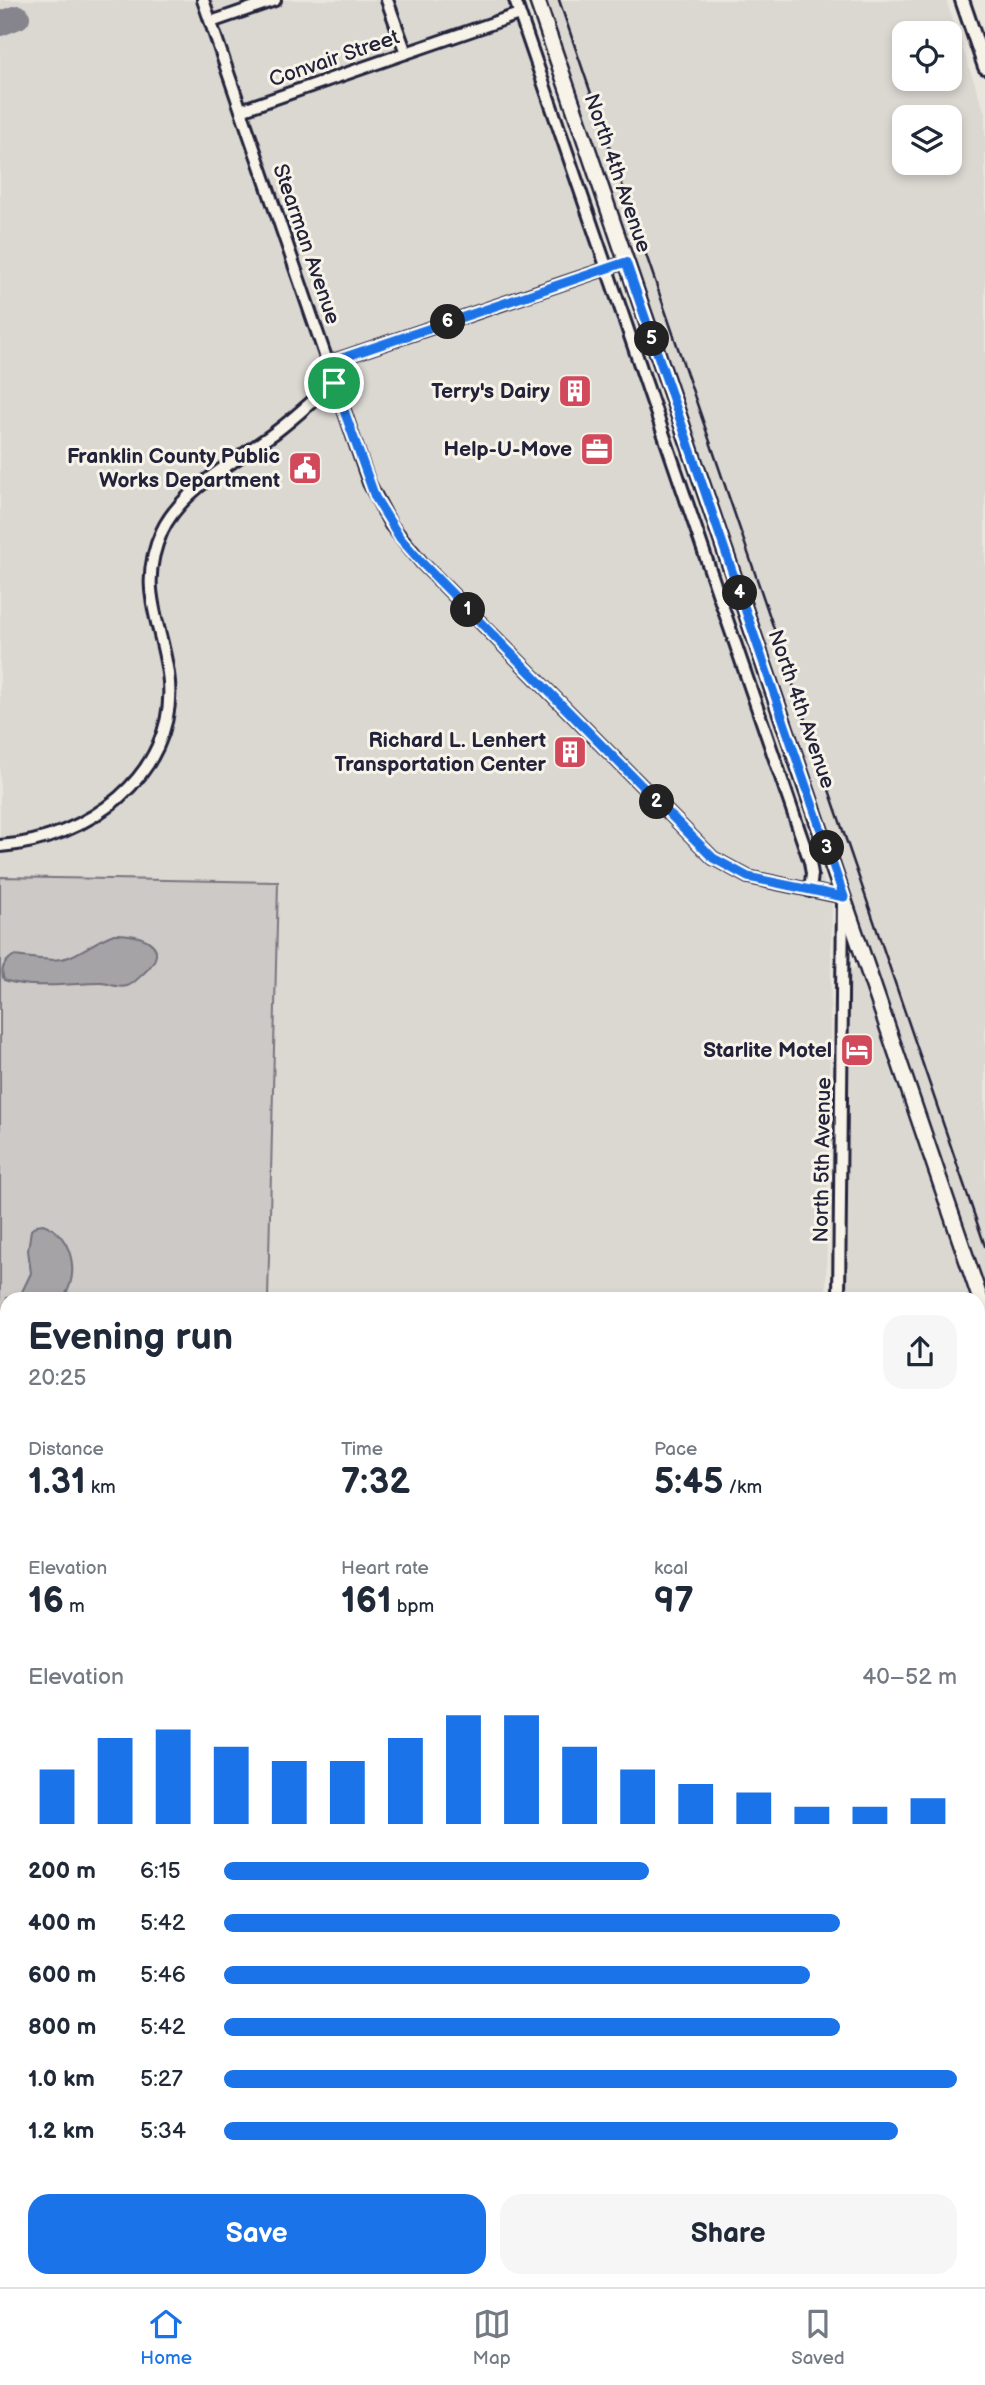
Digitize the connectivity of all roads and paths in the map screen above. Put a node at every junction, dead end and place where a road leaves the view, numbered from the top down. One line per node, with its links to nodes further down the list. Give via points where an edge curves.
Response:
1 (203, 0): 8 (street, Stearman Avenue)
2 (275, 0): 8 (street)
3 (387, 0): 9 (street)
4 (514, 0): 7 (street)
5 (537, 0): 12 (main road, North 4th Avenue)
6 (962, 0): 10 (street)
7 (519, 14): 9 (street, Convair Street); 13 (street)
8 (211, 22): 11 (street, Stearman Avenue)
9 (406, 53): 11 (street, Convair Street)
10 (985, 67)
11 (241, 110): 14 (street, Stearman Avenue)
12 (626, 262): 13 (street); 16 (main road, North 4th Avenue)
13 (606, 269): 14 (street); 17 (street)
14 (327, 363): 15 (street, Stearman Avenue)
15 (334, 383): 18 (street, via 197,489 163,529 150,587 168,675 169,704 163,736 146,769 114,802 82,823 33,841); 19 (street, Stearman Avenue, via 375,497 411,550 713,858 748,877)
16 (689, 445): 17 (street); 20 (main road, North 4th Avenue)
17 (668, 452): 19 (street, via 810,862)
18 (0, 846)
19 (810, 891): 20 (street, Stearman Avenue)
20 (844, 897): 21 (street, North 5th Avenue); 22 (main road, North 4th Avenue)
21 (839, 1292)
22 (978, 1292)

